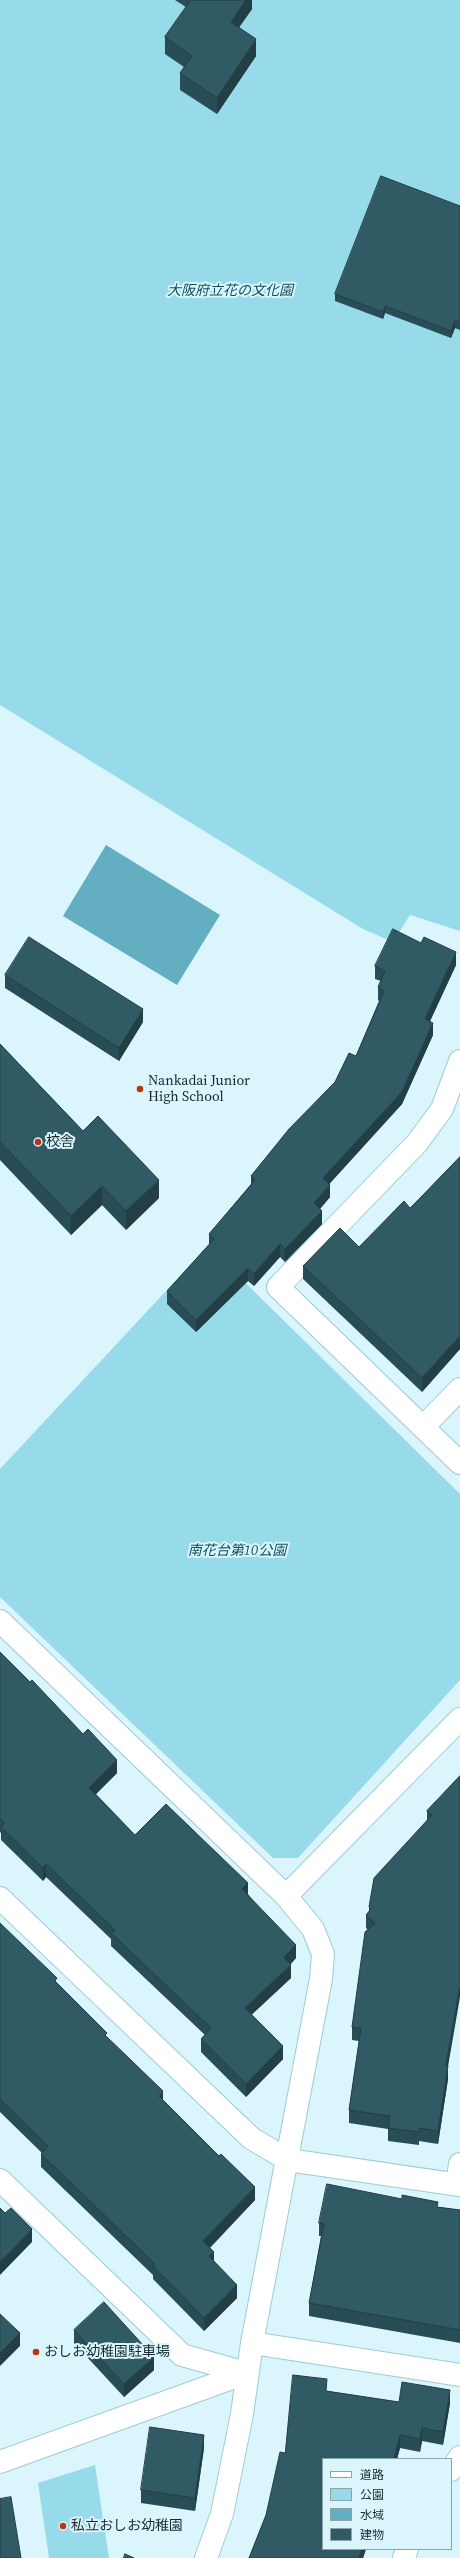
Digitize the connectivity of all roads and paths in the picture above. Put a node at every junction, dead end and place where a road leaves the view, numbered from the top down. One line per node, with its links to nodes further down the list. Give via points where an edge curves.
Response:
1 (460, 1060): 3 (street, via 442,1109 417,1143 278,1287)
2 (460, 1389): 3 (street)
3 (423, 1427): 4 (street)
4 (460, 1463)
5 (0, 1622): 7 (street)
6 (460, 1719): 7 (street)
7 (286, 1896): 9 (street, via 313,1929 323,1954 321,1979)
8 (0, 1898): 9 (street, via 251,2138)
9 (288, 2160): 10 (street); 12 (street)
10 (459, 2178)
11 (0, 2180): 13 (street, via 182,2355)
12 (252, 2343): 13 (street); 14 (street)
13 (246, 2373): 16 (street); 18 (street, via 242,2414 222,2514)
14 (460, 2376)
15 (460, 2457): 17 (street)
16 (1, 2460)
17 (452, 2469)
18 (206, 2558)

